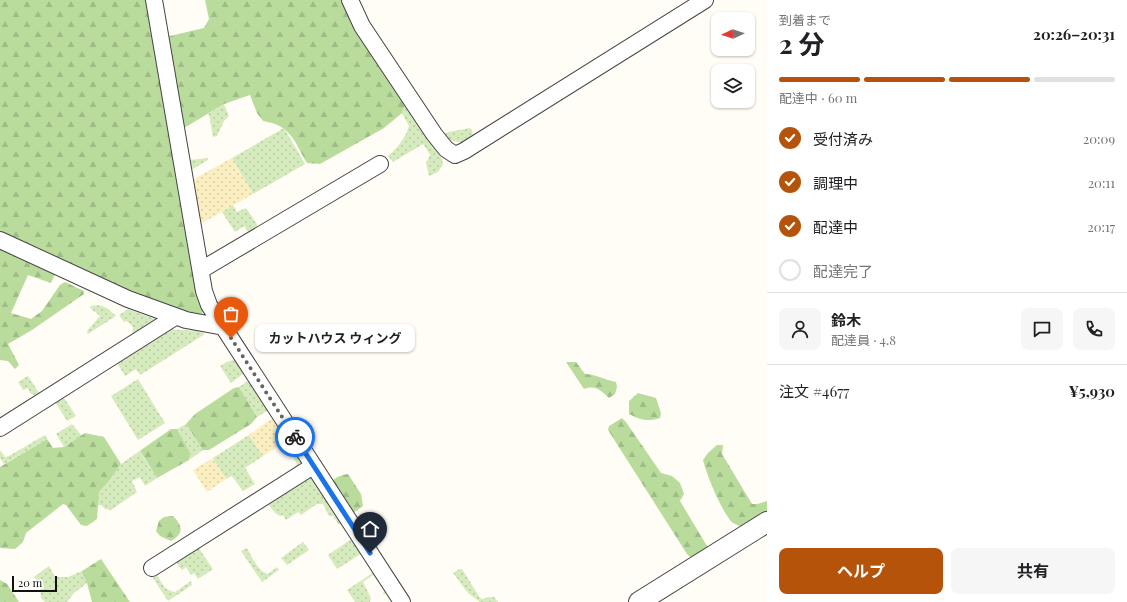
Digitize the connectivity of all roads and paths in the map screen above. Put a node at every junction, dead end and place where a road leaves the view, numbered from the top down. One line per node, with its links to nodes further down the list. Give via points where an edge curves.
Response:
1 (154, 0): 6 (street)
2 (350, 0): 3 (street, via 362,26 434,134 446,149 455,155)
3 (705, 0)
4 (380, 164): 6 (street)
5 (0, 240): 7 (street, via 128,299)
6 (201, 270): 8 (street, via 204,291)
7 (175, 317): 8 (street); 9 (street)
8 (224, 327): 10 (street)
9 (0, 428)
10 (313, 466): 12 (street); 13 (street)
11 (767, 522): 14 (street)
12 (152, 568)
13 (402, 602)
14 (639, 602)

